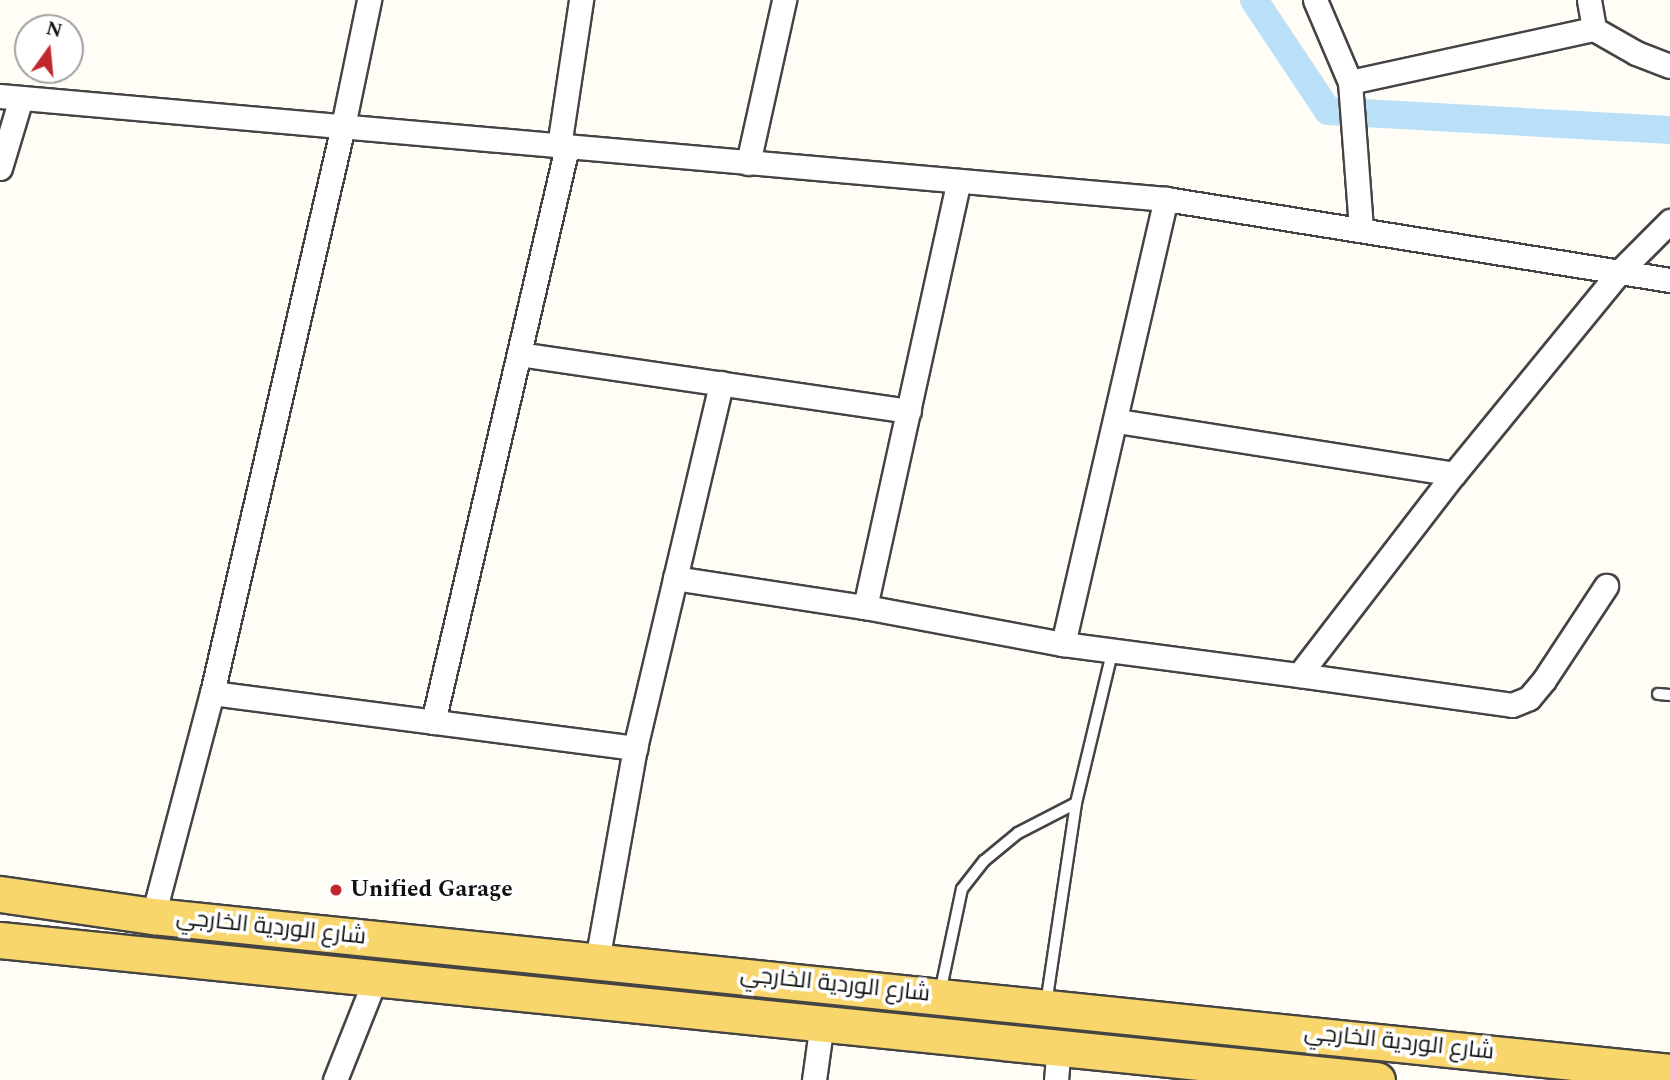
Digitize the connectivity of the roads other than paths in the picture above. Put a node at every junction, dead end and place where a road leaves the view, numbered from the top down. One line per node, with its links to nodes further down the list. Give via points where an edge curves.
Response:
1 (369, 0): 10 (street)
2 (582, 0): 11 (street)
3 (784, 0): 12 (street)
4 (1315, 0): 8 (street)
5 (1589, 0): 6 (street)
6 (1594, 29): 7 (street); 8 (street)
7 (1670, 66)
8 (1350, 82): 17 (street)
9 (10, 97): 10 (street); 13 (street)
10 (344, 126): 11 (street); 31 (street)
11 (563, 147): 12 (street); 20 (street)
12 (748, 163): 14 (street)
13 (0, 168)
14 (959, 181): 15 (street); 22 (street)
15 (1166, 199): 17 (street); 23 (street)
16 (1670, 221): 18 (street)
17 (1361, 230): 18 (street)
18 (1620, 271): 19 (street); 24 (street)
19 (1670, 281)
20 (519, 354): 21 (street); 34 (street)
21 (721, 383): 22 (street); 25 (street)
22 (909, 411): 27 (street)
23 (1117, 421): 24 (street); 28 (street)
24 (1454, 474): 30 (street)
25 (675, 578): 27 (street); 35 (street)
26 (1606, 586): 30 (street, via 1530,698 1512,705)
27 (866, 607): 28 (street)
28 (1063, 644): 29 (street)
29 (1112, 649): 30 (street); 36 (lane)
30 (1298, 675)
31 (212, 693): 34 (street); 38 (street)
32 (1658, 694): 33 (lane)
33 (1670, 695)
34 (433, 722): 35 (street)
35 (635, 748): 40 (street)
36 (1076, 803): 42 (lane, via 1018,833 984,861 962,889); 43 (lane)
37 (0, 894): 38 (main road, شارع الوردية الخارجي)
38 (153, 916): 40 (main road, شارع الوردية الخارجي)
39 (0, 940): 41 (main road, شارع الوردية الخارجي)
40 (597, 961): 42 (main road, شارع الوردية الخارجي)
41 (376, 977): 45 (main road, شارع الوردية الخارجي); 51 (street)
42 (939, 995): 43 (main road, شارع الوردية الخارجي)
43 (1045, 1006): 44 (main road, شارع الوردية الخارجي)
44 (1141, 1016): 46 (main road, شارع الوردية الخارجي); 47 (main road, via 1148,1026 1149,1042)
45 (822, 1022): 48 (main road, شارع الوردية الخارجي); 52 (street)
46 (1300, 1033): 49 (main road, via 1288,1042 1285,1052); 50 (main road, شارع الوردية الخارجي)
47 (1133, 1054): 48 (main road, شارع الوردية الخارجي); 49 (main road, شارع الوردية الخارجي)
48 (1057, 1063)
49 (1295, 1072): 53 (main road, شارع الوردية الخارجي)
50 (1670, 1072)
51 (335, 1080)
52 (814, 1080)
53 (1377, 1080)

